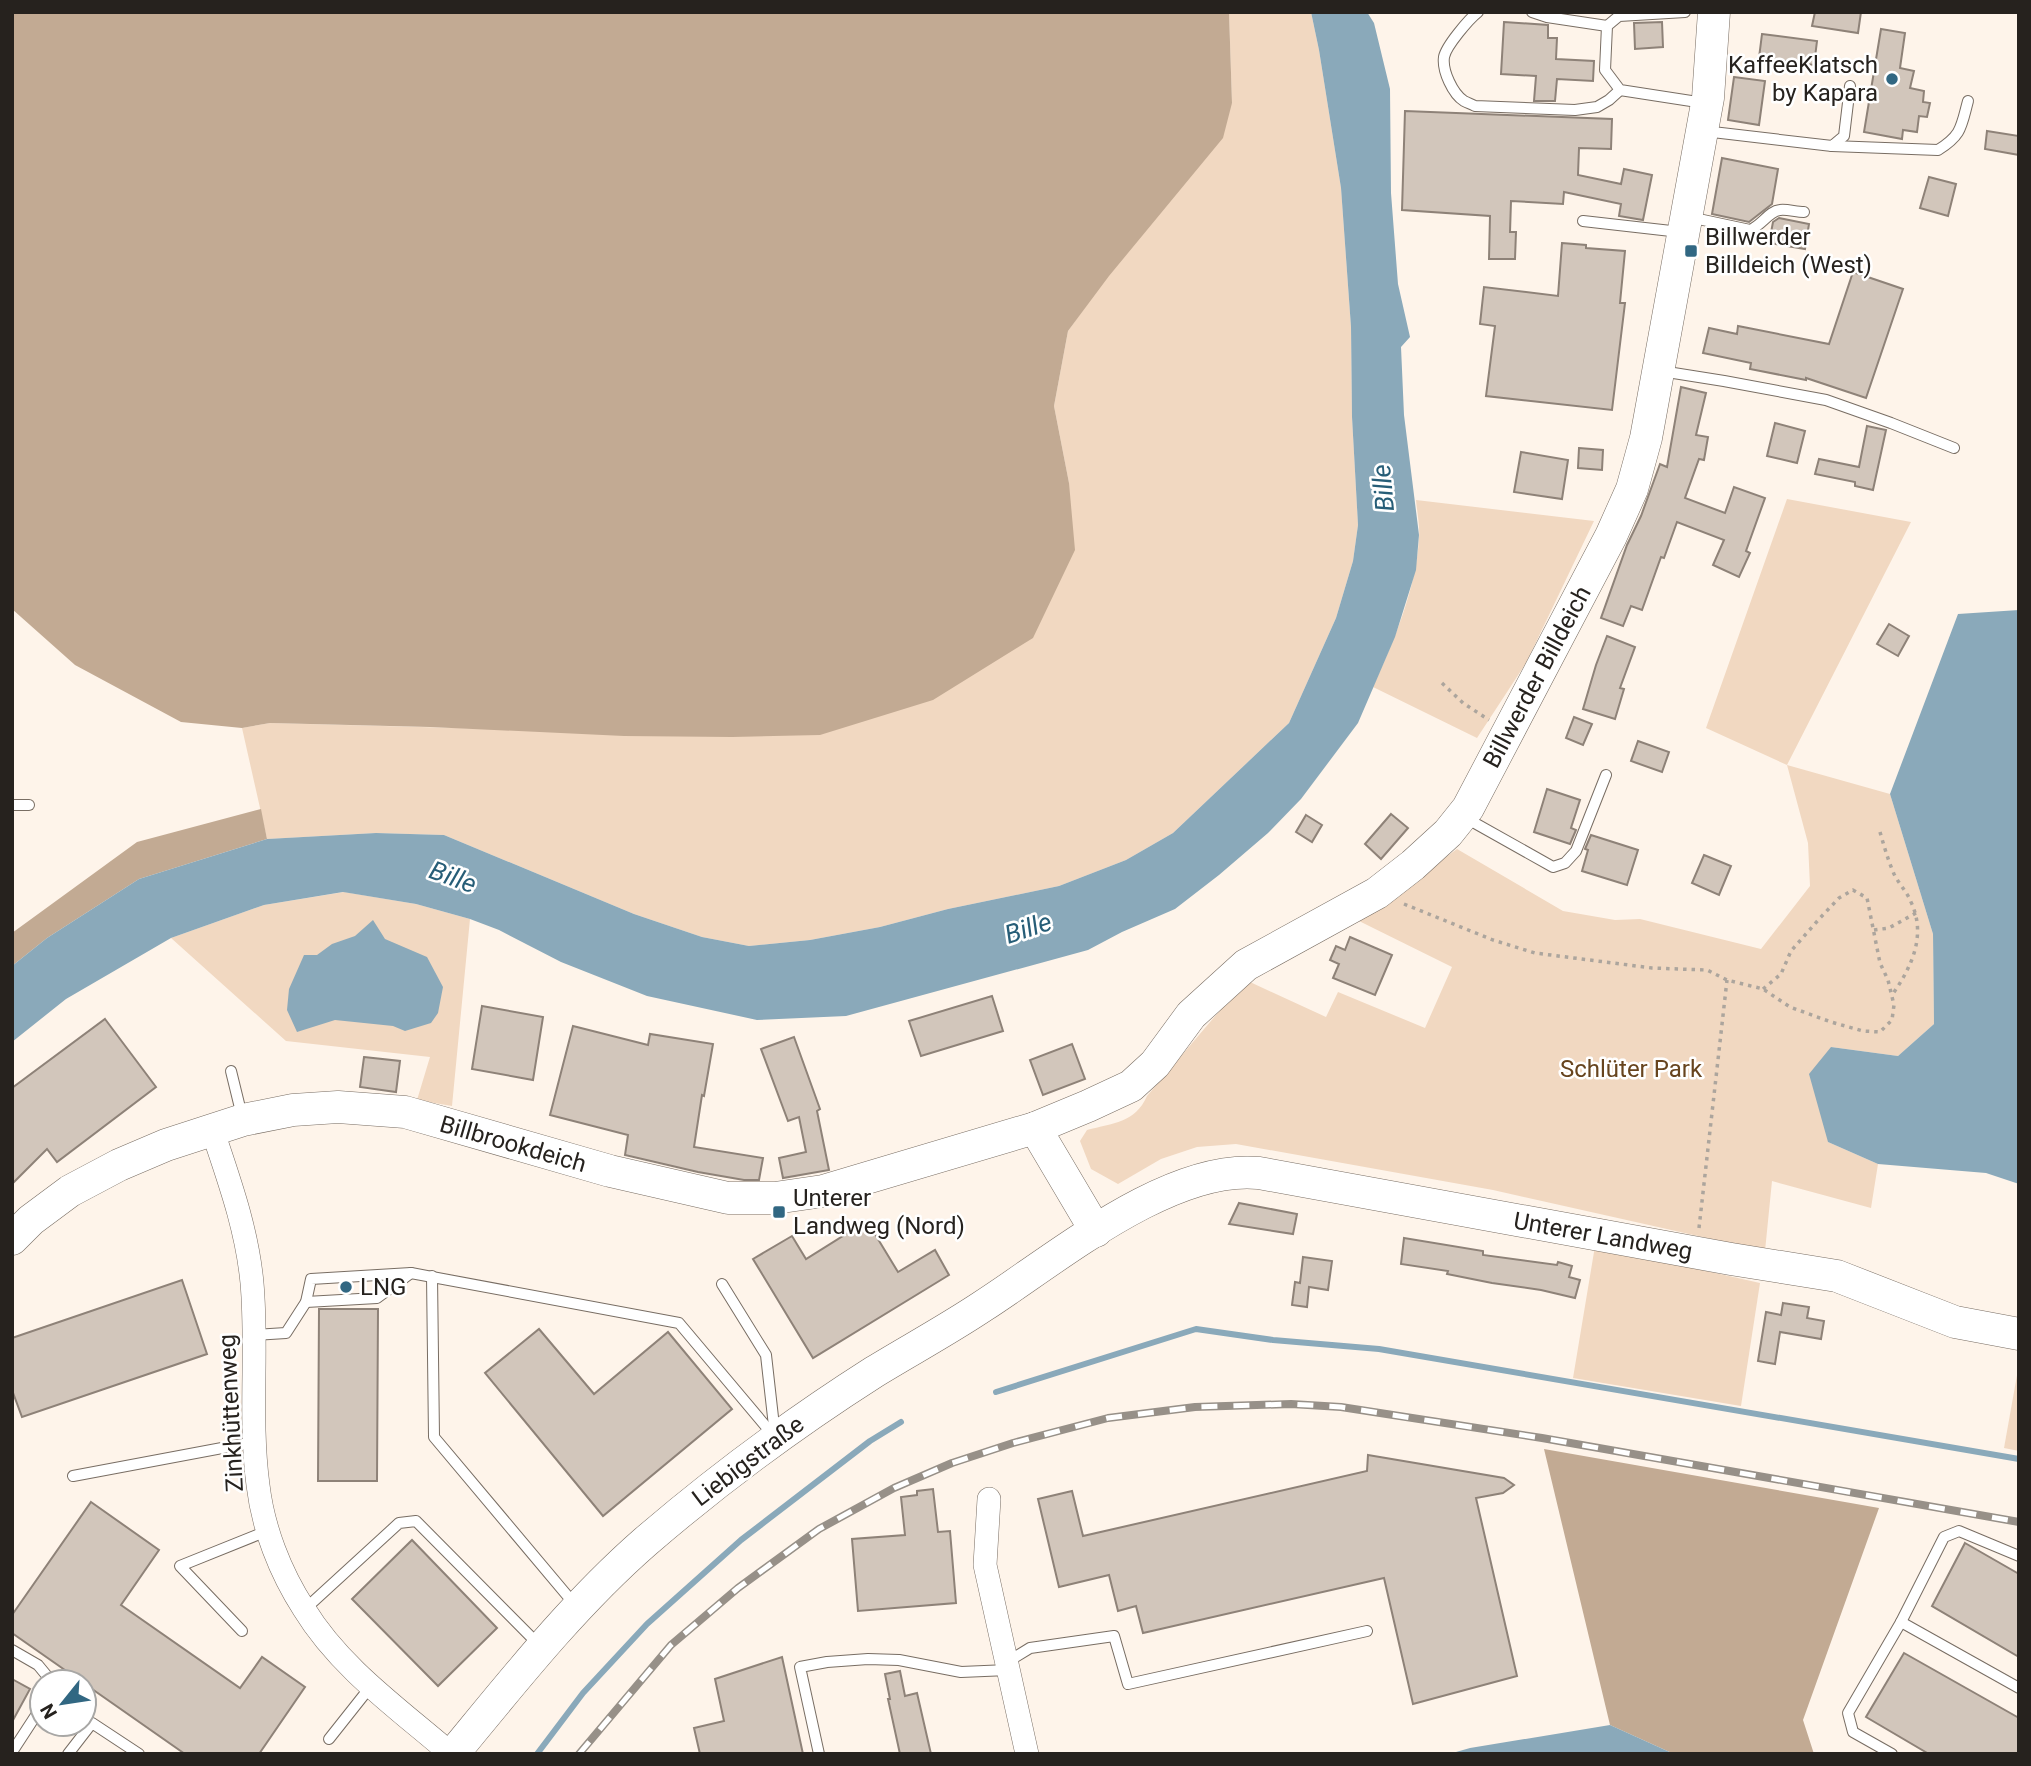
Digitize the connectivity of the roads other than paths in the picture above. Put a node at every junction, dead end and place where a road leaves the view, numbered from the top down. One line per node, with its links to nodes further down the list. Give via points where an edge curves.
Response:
1 (1478, 12): 7 (lane, via 1444,54 1445,70 1463,101 1475,106 1575,110 1597,107)
2 (1532, 12): 5 (lane)
3 (1685, 12): 5 (lane, via 1619,16)
4 (1714, 12): 9 (street, Billwerder Billdeich)
5 (1607, 26): 7 (lane, via 1605,70)
6 (1850, 86): 10 (lane, via 1844,136)
7 (1620, 90): 9 (lane)
8 (1968, 101): 10 (lane, via 1960,132 1938,150)
9 (1704, 117): 10 (lane); 13 (street, Billwerder Billdeich)
10 (1832, 146)
11 (1804, 212): 13 (lane, via 1779,210 1750,230)
12 (1583, 221): 13 (lane)
13 (1684, 225): 14 (street, Billwerder Billdeich)
14 (1658, 371): 15 (lane, via 1826,400); 19 (street, Billwerder Billdeich, via 1632,489)
15 (1954, 448)
16 (1606, 775): 19 (lane, via 1576,851 1565,863 1553,867)
17 (12, 805): 18 (lane)
18 (29, 806)
19 (1462, 816): 22 (street, Billwerder Billdeich, via 1377,893 1247,965 1191,1015 1155,1064 1131,1086)
20 (231, 1071): 21 (lane)
21 (243, 1120): 22 (street, Billbrookdeich, via 338,1107 405,1112 610,1171 728,1198 823,1191); 23 (street, Billbrookdeich)
22 (1035, 1128): 25 (street)
23 (212, 1129): 26 (street, Billbrookdeich, via 119,1165 71,1191); 32 (street, Zinkhüttenweg, via 247,1243)
24 (1181, 1185): 25 (street, Liebigstraße); 31 (street, Unterer Landweg, via 1228,1173 1259,1172 1836,1276 1955,1322)
25 (1096, 1231): 33 (street, Liebigstraße)
26 (12, 1239)
27 (411, 1273): 28 (lane); 30 (lane, via 377,1298); 30 (lane, via 311,1279)
28 (432, 1276): 33 (lane, via 678,1323); 39 (lane, via 434,1437)
29 (722, 1284): 33 (lane, via 766,1354)
30 (306, 1302): 32 (lane, via 286,1333)
31 (2019, 1334)
32 (254, 1335): 34 (street, Zinkhüttenweg)
33 (776, 1438): 39 (street, Liebigstraße, via 643,1544)
34 (254, 1442): 35 (lane); 37 (street, Zinkhüttenweg)
35 (73, 1476)
36 (989, 1499): 46 (street, via 985,1565)
37 (267, 1531): 40 (street, Zinkhüttenweg); 42 (lane, via 180,1566)
38 (2019, 1556): 41 (lane, via 1959,1531 1944,1537)
39 (578, 1608): 44 (street, Liebigstraße)
40 (304, 1610): 44 (lane, via 399,1523 416,1521); 48 (street, Zinkhüttenweg)
41 (1901, 1622): 49 (lane); 58 (lane, via 1848,1713 1853,1732)
42 (242, 1631)
43 (1367, 1631): 46 (lane, via 1128,1684 1114,1636 1030,1648)
44 (541, 1647): 55 (street, Liebigstraße)
45 (12, 1650): 47 (lane)
46 (1008, 1666): 56 (lane, via 961,1672 868,1659 800,1667); 57 (street)
47 (40, 1668)
48 (371, 1686): 51 (lane); 55 (street, Zinkhüttenweg)
49 (2019, 1688)
50 (28, 1727): 52 (lane)
51 (329, 1739)
52 (12, 1752)
53 (68, 1754): 54 (lane, via 92,1723)
54 (139, 1754)
55 (452, 1754)
56 (819, 1754)
57 (1027, 1754)
58 (1892, 1754)

